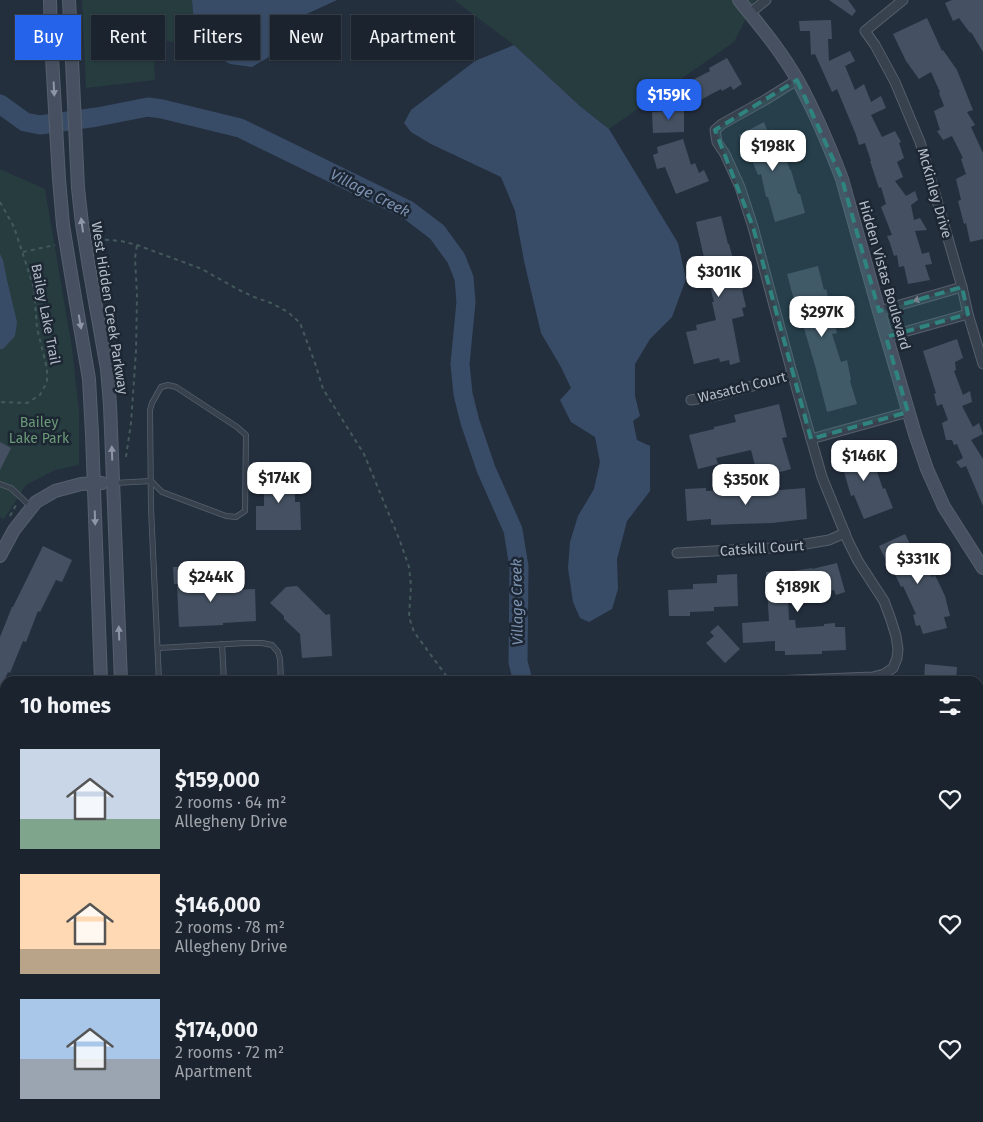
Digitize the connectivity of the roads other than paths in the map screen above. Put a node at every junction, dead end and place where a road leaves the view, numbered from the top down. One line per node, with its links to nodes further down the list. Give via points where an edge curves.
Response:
1 (50, 0): 20 (main road, one-way to 20, bridge, via 59,180 63,224 89,379)
2 (69, 0): 18 (main road, West Hidden Creek Parkway, one-way to 2, bridge, via 108,378 78,188)
3 (740, 0): 6 (main road, Hidden Vistas Boulevard)
4 (766, 0): 6 (street)
5 (903, 0): 8 (street, McKinley Drive, via 865,32 894,82 920,142)
6 (750, 13): 7 (main road, Hidden Vistas Boulevard)
7 (797, 80): 9 (main road, Hidden Vistas Boulevard, via 813,109 842,179); 13 (street, via 716,130 717,142 740,187 753,227)
8 (962, 287): 9 (street, one-way to 9); 10 (street, McKinley Drive)
9 (879, 312): 11 (main road, Hidden Vistas Boulevard)
10 (968, 314): 11 (street); 12 (street, McKinley Drive)
11 (886, 337): 15 (main road, Hidden Vistas Boulevard)
12 (983, 364)
13 (792, 375): 14 (street, Wasatch Court); 16 (street)
14 (691, 400)
15 (908, 412): 16 (street); 25 (main road, Hidden Vistas Boulevard, via 944,507)
16 (811, 439): 22 (street, via 822,478)
17 (151, 480): 17 (lane, via 150,410 161,387 176,387 246,435 245,511 236,517 162,492); 18 (lane); 27 (lane)
18 (113, 483): 20 (main road); 29 (main road, West Hidden Creek Parkway, one-way to 18)
19 (0, 484): 21 (lane, via 11,488)
20 (94, 484): 21 (main road, via 54,491); 28 (main road, one-way to 28)
21 (31, 507): 24 (main road)
22 (845, 533): 23 (street, Catskill Court, via 830,540 788,547); 33 (street, via 858,561 884,601 896,636 898,649 893,668)
23 (677, 553)
24 (0, 556)
25 (983, 568)
26 (222, 644): 27 (lane); 31 (lane); 32 (lane, via 272,645 280,659)
27 (158, 648): 30 (lane)
28 (101, 676)
29 (121, 676)
30 (159, 676)
31 (224, 676)
32 (281, 676)
33 (877, 676)

